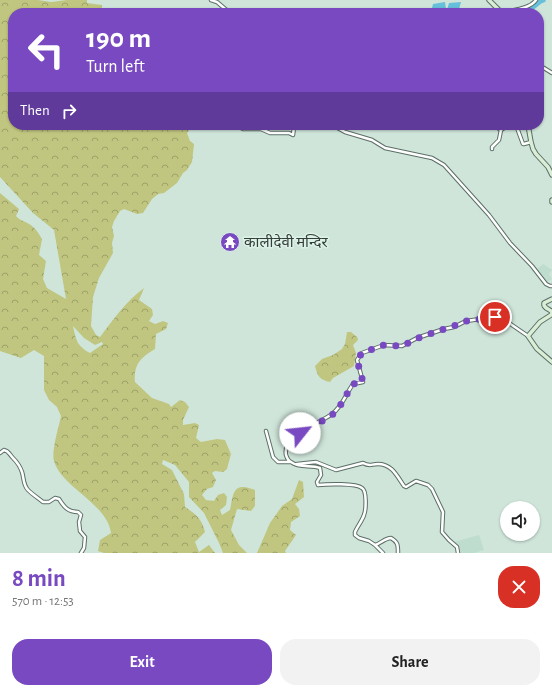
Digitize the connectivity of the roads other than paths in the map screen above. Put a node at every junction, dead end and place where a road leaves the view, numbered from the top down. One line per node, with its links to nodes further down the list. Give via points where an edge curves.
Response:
1 (212, 0): 4 (street)
2 (489, 0): 5 (street)
3 (536, 0): 6 (street, via 533,4)
4 (224, 8)
5 (497, 8)
6 (519, 8)
7 (263, 130): 8 (street, via 293,135)
8 (294, 130)
9 (341, 130): 16 (street, via 372,140 385,148 432,158 444,165 489,214 510,243 546,284)
10 (501, 130): 14 (street, via 500,138)
11 (518, 130): 13 (street, via 522,143)
12 (529, 130): 13 (street)
13 (531, 142): 15 (street, via 536,154)
14 (492, 149)
15 (552, 175)
16 (552, 286)
17 (552, 299): 18 (street, via 544,304 544,307)
18 (552, 313): 19 (street)
19 (528, 336): 20 (street, via 537,349); 23 (street, via 495,317 466,321 402,346 384,345 362,353 357,360 363,382 353,384 333,414 290,440 286,453)
20 (552, 362)
21 (266, 431): 23 (street, via 273,458 278,462)
22 (0, 454): 26 (street, via 4,450 10,453 22,471 28,490 40,500 49,502 55,498 59,499 71,512 78,512 81,515 80,531 85,537)
23 (290, 462): 24 (street)
24 (294, 464): 25 (street, via 320,468 318,484 358,486 364,489 364,516 355,535); 29 (street, via 316,462 336,470 363,463 367,466 379,464 392,468 406,487 416,481 428,485 443,512 442,532 457,547)
25 (374, 545): 27 (street); 28 (street, via 391,538 397,543)
26 (81, 553)
27 (383, 553)
28 (398, 553)
29 (458, 553)

